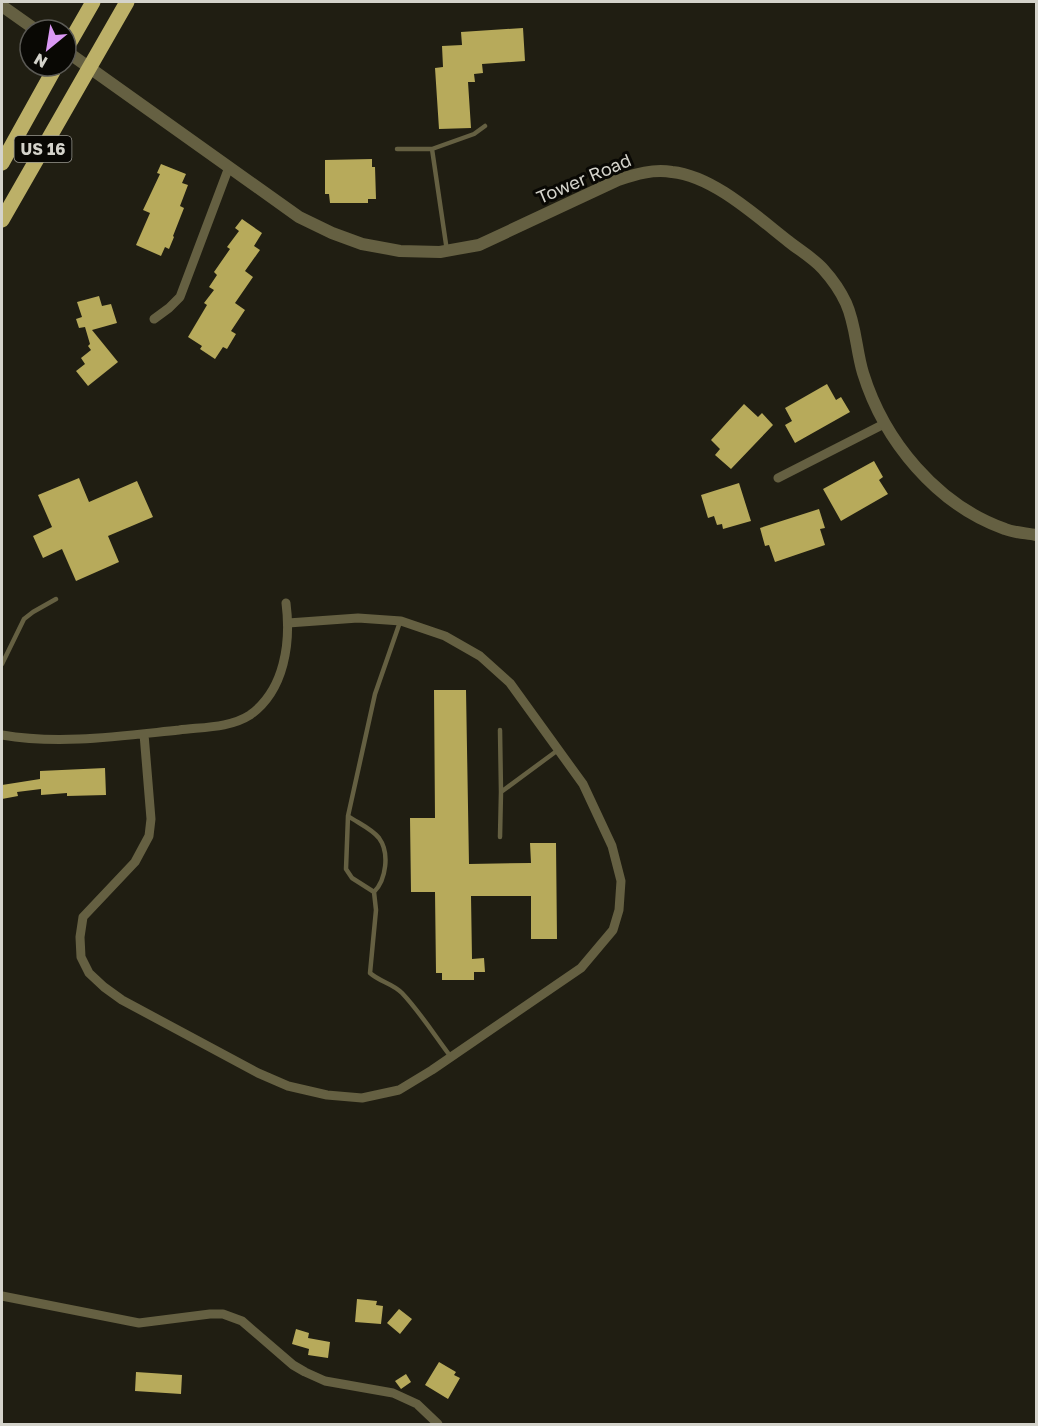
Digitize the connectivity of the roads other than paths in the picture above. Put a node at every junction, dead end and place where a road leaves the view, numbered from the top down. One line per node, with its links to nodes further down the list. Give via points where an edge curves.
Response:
1 (93, 2): 5 (highway)
2 (127, 2): 15 (highway, US 16)
3 (2, 6): 4 (street)
4 (19, 18)
5 (78, 29)
6 (78, 59): 14 (street, Tower Road)
7 (46, 78): 10 (highway, via 21,108)
8 (49, 78): 13 (highway, US 16)
9 (485, 126): 12 (lane)
10 (2, 143)
11 (397, 149): 12 (lane)
12 (432, 149): 16 (lane)
13 (2, 163)
14 (228, 167): 16 (street, Tower Road, via 299,217 332,233 400,251); 17 (street, via 180,297)
15 (2, 220)
16 (447, 250): 18 (street, Tower Road, via 479,245 643,172 672,171 696,177 719,189 776,232 835,283 846,304 863,372)
17 (154, 319)
18 (884, 424): 19 (street); 20 (street, Tower Road, via 916,466 968,510 1006,530)
19 (778, 478)
20 (1036, 535)
21 (56, 599): 25 (lane, via 24,620)
22 (286, 603): 24 (street)
23 (401, 621): 24 (street, via 358,618); 29 (street, via 445,636 480,656 510,683); 31 (lane, via 375,694)
24 (288, 623): 27 (street, via 288,641 277,680 250,715 229,724)
25 (2, 664)
26 (500, 730): 30 (lane)
27 (144, 734): 28 (street, via 36,739); 34 (street, via 149,836 135,862 83,917 81,957 89,973 122,1000 288,1086 362,1098 399,1090)
28 (2, 735)
29 (558, 750): 30 (lane); 34 (street, via 583,784 612,846 621,881 613,930 581,968)
30 (501, 792): 32 (lane)
31 (348, 816): 33 (lane, via 346,869 351,879); 33 (lane, via 382,843 385,867 381,886)
32 (500, 837)
33 (374, 892): 34 (lane, via 370,973 401,993)
34 (451, 1057)
35 (2, 1296): 36 (street, via 139,1323 223,1314 242,1321 305,1372 326,1381 393,1393 417,1404)
36 (438, 1425)

